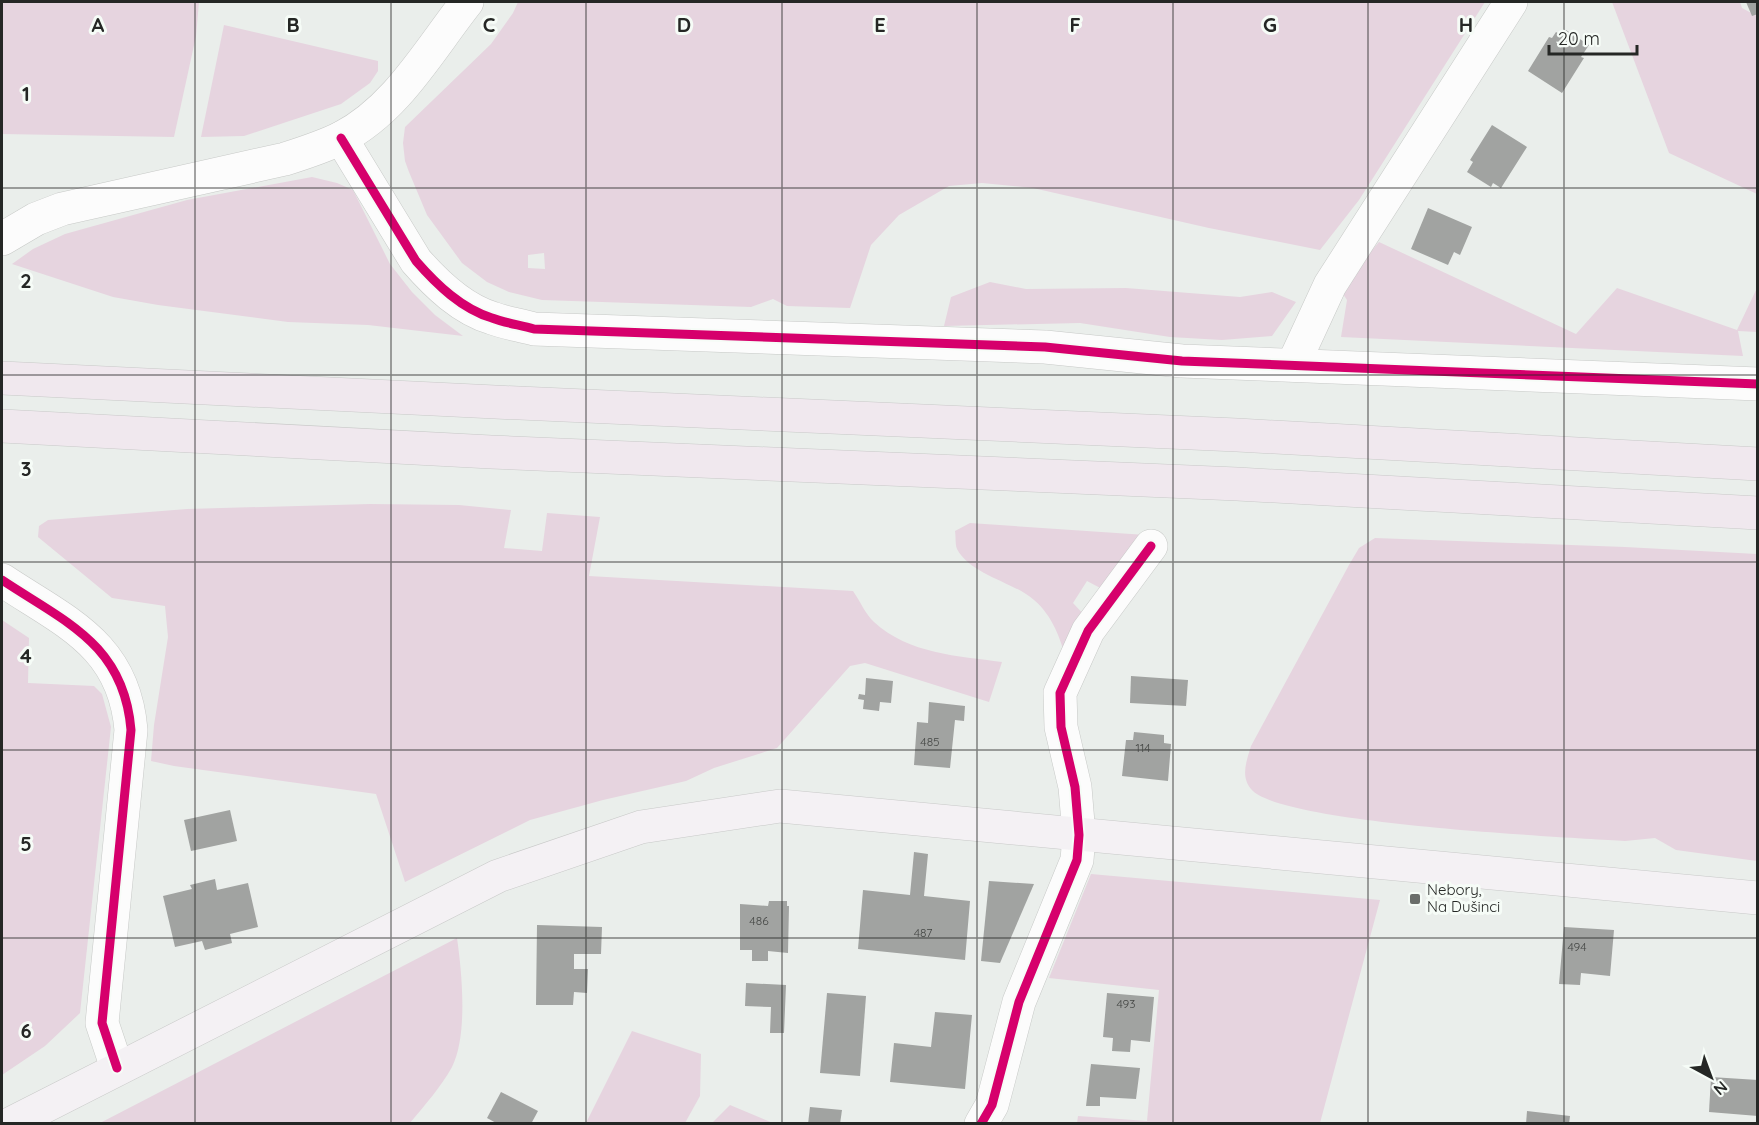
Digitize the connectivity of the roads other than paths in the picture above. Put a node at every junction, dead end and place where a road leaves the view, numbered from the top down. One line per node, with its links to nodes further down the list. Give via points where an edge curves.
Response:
1 (467, 2): 3 (street, via 401,91)
2 (1511, 2): 5 (street, via 1329,285)
3 (341, 138): 4 (street, via 285,159 62,209); 5 (street, via 416,261 432,279 458,301 490,318 534,329 1045,347 1182,361)
4 (2, 239)
5 (1293, 365): 7 (street)
6 (2, 378): 9 (highway, via 1237,435)
7 (1758, 384)
8 (2, 426): 10 (highway, via 491,452 1237,484)
9 (1758, 464)
10 (1758, 513)
11 (1151, 546): 13 (street, via 1088,632 1060,693 1061,727 1075,787)
12 (2, 580): 15 (street, via 100,649 112,664 126,697 131,730 102,1023)
13 (1079, 835): 14 (main road); 15 (main road, via 780,806 641,827 498,876); 17 (street, via 1077,861 1019,1002 992,1105)
14 (1758, 898)
15 (117, 1068): 16 (main road)
16 (10, 1124)
17 (981, 1124)

